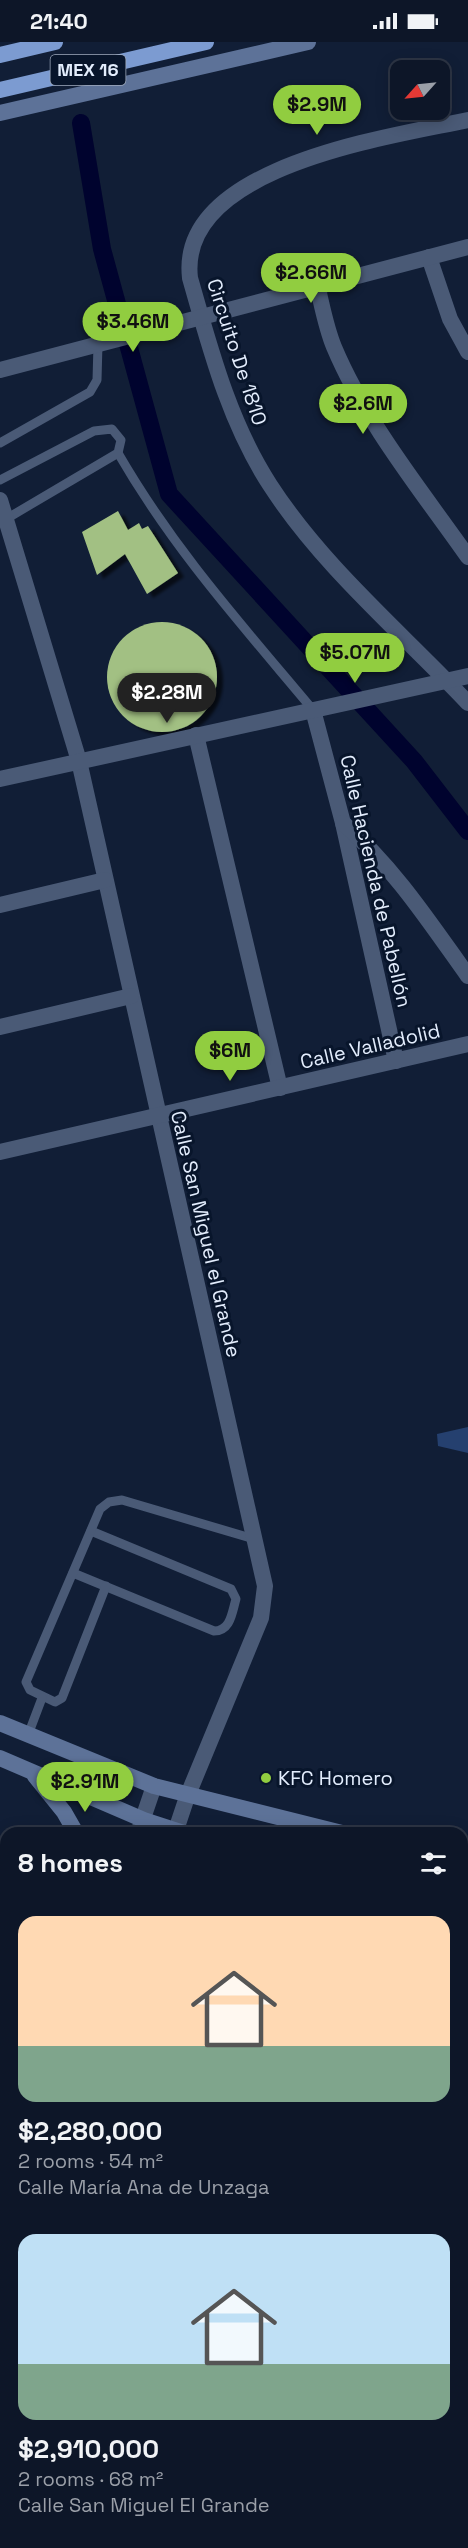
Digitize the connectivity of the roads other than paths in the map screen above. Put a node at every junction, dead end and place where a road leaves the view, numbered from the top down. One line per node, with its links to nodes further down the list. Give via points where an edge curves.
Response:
1 (55, 42): 4 (highway, MEX 16)
2 (206, 42): 5 (highway, MEX 16)
3 (308, 42): 6 (main road)
4 (0, 55)
5 (0, 90)
6 (0, 113)
7 (468, 120): 11 (street, Circuito De 1810, via 324,152 274,171 223,202 201,224 191,245 190,278)
8 (468, 247): 9 (street)
9 (429, 257): 10 (street); 13 (street, via 450,319)
10 (317, 285): 11 (street); 20 (street, via 333,346 353,386)
11 (201, 315): 12 (street); 22 (street, Circuito De 1810, via 220,380 243,437 269,483 320,551)
12 (105, 342): 14 (street); 15 (lane, via 97,380 90,392)
13 (468, 352)
14 (0, 370)
15 (0, 443)
16 (118, 453): 17 (lane, via 118,434 104,428); 19 (lane); 24 (lane, via 200,577)
17 (0, 480)
18 (0, 501): 19 (street, Calle San Miguel el Grande)
19 (6, 519): 26 (street, Calle San Miguel el Grande)
20 (468, 557)
21 (468, 676): 22 (street)
22 (448, 681): 23 (street, Circuito De 1810); 24 (street)
23 (468, 703)
24 (313, 710): 25 (street); 28 (street, Calle Hacienda de Pabellón)
25 (196, 735): 26 (street); 36 (street)
26 (80, 762): 27 (street); 29 (street, Calle San Miguel el Grande)
27 (0, 779)
28 (343, 823): 31 (street, via 398,877); 35 (street, Calle Hacienda de Pabellón)
29 (105, 880): 30 (street); 32 (street, Calle San Miguel el Grande)
30 (0, 905)
31 (468, 976)
32 (131, 996): 33 (street); 37 (street, Calle San Miguel el Grande)
33 (0, 1027)
34 (468, 1044): 35 (street, Calle Valladolid)
35 (396, 1061): 36 (street, Calle Valladolid)
36 (280, 1088): 37 (street, Calle Valladolid)
37 (157, 1116): 38 (street, Calle Valladolid); 40 (street, Calle San Miguel el Grande)
38 (0, 1152)
39 (91, 1531): 40 (lane, via 105,1504 122,1500); 41 (lane); 42 (lane, via 231,1589 236,1599 228,1625 214,1631)
40 (254, 1539): 49 (street, Calle San Miguel el Grande, via 265,1586 264,1606)
41 (73, 1573): 42 (lane); 43 (lane, via 26,1682)
42 (106, 1586): 43 (lane, via 63,1698 55,1702)
43 (42, 1698): 45 (lane)
44 (0, 1723): 45 (main road)
45 (28, 1735): 48 (main road)
46 (4, 1759): 47 (main road)
47 (30, 1770): 50 (main road); 51 (main road)
48 (154, 1786): 49 (main road); 50 (street)
49 (187, 1797): 52 (street); 53 (main road)
50 (141, 1826)
51 (73, 1827)
52 (179, 1827)
53 (316, 1827)

